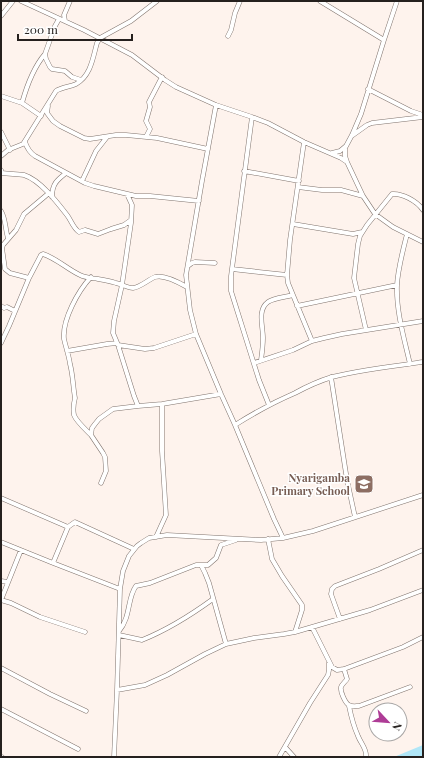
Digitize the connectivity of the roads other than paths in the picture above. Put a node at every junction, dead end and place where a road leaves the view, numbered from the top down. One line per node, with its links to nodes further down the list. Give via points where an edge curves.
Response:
1 (13, 1): 8 (street)
2 (22, 1): 9 (street)
3 (70, 1): 10 (street, via 64,15)
4 (157, 1): 12 (street, via 131,21)
5 (240, 1): 11 (street)
6 (320, 1): 13 (street)
7 (396, 1): 13 (street)
8 (1, 16)
9 (59, 19): 10 (street); 14 (street)
10 (65, 21): 12 (street)
11 (228, 36)
12 (100, 38): 15 (street, via 132,55); 16 (street, via 88,72)
13 (384, 40): 17 (street)
14 (45, 54): 16 (street, via 52,69 65,71); 20 (street, via 29,80)
15 (162, 77): 21 (street, via 176,87); 28 (street, via 149,102 146,121 150,129)
16 (81, 80): 19 (street, via 58,90)
17 (368, 90): 24 (street); 26 (street)
18 (1, 96): 20 (street)
19 (49, 102): 22 (street); 27 (street, via 48,116 60,126 84,138)
20 (22, 103): 22 (street)
21 (216, 105): 23 (street); 32 (street)
22 (41, 116): 29 (street)
23 (252, 116): 30 (street); 37 (street)
24 (423, 116): 26 (street, via 372,123)
25 (1, 132): 33 (street)
26 (352, 135): 31 (street)
27 (107, 136): 28 (street); 40 (street, via 96,151)
28 (146, 137): 32 (street)
29 (25, 142): 33 (street); 38 (street, via 35,156)
30 (304, 142): 34 (street); 41 (street)
31 (346, 146): 34 (street); 36 (street)
32 (208, 149): 46 (street)
33 (10, 150): 35 (street)
34 (332, 153): 36 (street)
35 (1, 156)
36 (347, 162): 45 (street)
37 (244, 171): 41 (street); 60 (street)
38 (66, 173): 40 (street); 44 (street, via 53,186)
39 (2, 174): 44 (street, via 25,176)
40 (82, 181): 43 (street)
41 (298, 181): 42 (street)
42 (298, 187): 45 (street, via 341,190); 51 (street)
43 (127, 194): 46 (street); 50 (street, via 132,205)
44 (51, 195): 50 (street, via 79,232 85,230 98,234); 55 (street, via 24,214 16,230)
45 (363, 196): 49 (street)
46 (199, 201): 59 (street)
47 (1, 210): 55 (street)
48 (423, 210): 49 (street, via 407,198 392,194)
49 (375, 214): 52 (street); 54 (street, via 387,224)
50 (131, 220): 64 (street)
51 (293, 224): 53 (street); 61 (street)
52 (362, 232): 53 (street); 56 (street)
53 (354, 234): 56 (street)
54 (407, 234): 57 (street); 65 (street)
55 (8, 238): 62 (street, via 2,248 5,269)
56 (359, 241): 67 (street, via 354,278)
57 (423, 242)
58 (215, 263): 59 (street, via 195,262)
59 (188, 266): 66 (street)
60 (232, 269): 61 (street); 82 (street, via 231,291)
61 (287, 275): 68 (street)
62 (29, 278): 63 (street, via 43,254 79,275); 71 (street)
63 (91, 278): 64 (street); 79 (street, via 74,301 66,320 64,339)
64 (122, 284): 66 (street, via 133,288 157,276 172,279); 78 (street, via 113,330 113,336)
65 (397, 286): 67 (street); 73 (street)
66 (187, 287): 75 (street)
67 (358, 294): 70 (street); 74 (street)
68 (293, 295): 70 (street); 80 (street, via 270,300 265,305 261,318)
69 (1, 306): 71 (street)
70 (297, 306): 76 (street)
71 (15, 311): 77 (street)
72 (423, 321): 73 (street)
73 (401, 325): 74 (street); 83 (street)
74 (366, 330): 76 (street)
75 (196, 334): 78 (street, via 146,350); 85 (street)
76 (312, 342): 80 (street)
77 (1, 343)
78 (118, 344): 79 (street); 88 (street)
79 (67, 351): 90 (street, via 75,398 74,415)
80 (261, 360): 82 (street)
81 (423, 362): 83 (street)
82 (254, 363): 87 (street)
83 (410, 364): 84 (street)
84 (331, 377): 87 (street); 94 (street)
85 (221, 394): 86 (street); 89 (street)
86 (162, 404): 88 (street); 96 (street, via 166,515)
87 (269, 405): 89 (street)
88 (138, 406): 90 (street, via 110,410 94,424)
89 (235, 425): 97 (street)
90 (91, 435): 91 (street, via 105,457 106,471)
91 (101, 483)
92 (423, 495): 94 (street)
93 (1, 498): 95 (street)
94 (355, 517): 97 (street)
95 (68, 527): 101 (street, via 77,522); 104 (street)
96 (156, 537): 98 (street, via 176,535); 101 (street, via 149,538)
97 (283, 538): 99 (street)
98 (239, 539): 99 (street); 105 (street, via 221,545 216,558)
99 (268, 539): 115 (street, via 272,559 302,605)
100 (1, 542): 102 (street)
101 (134, 549): 108 (street, via 129,556)
102 (21, 550): 104 (street); 107 (street)
103 (423, 550): 112 (street, via 335,586 331,594)
104 (53, 564): 108 (street)
105 (201, 566): 110 (street, via 207,576); 116 (street, via 196,565 136,586)
106 (1, 581): 107 (street)
107 (8, 582): 111 (street)
108 (120, 589): 116 (street)
109 (423, 590): 112 (street)
110 (213, 599): 116 (street, via 180,621 142,640); 118 (street)
111 (1, 600): 114 (street, via 40,617)
112 (340, 619): 113 (street)
113 (312, 626): 115 (street); 119 (street)
114 (85, 632)
115 (295, 632): 118 (street)
116 (119, 633): 124 (street)
117 (423, 638): 121 (street)
118 (226, 644): 124 (street, via 145,685)
119 (329, 661): 121 (street, via 334,669); 122 (street)
120 (1, 668): 127 (street)
121 (342, 670): 122 (street); 125 (street, via 347,678 341,689)
122 (328, 675): 128 (street)
123 (410, 687): 125 (street, via 359,706)
124 (118, 690): 130 (street)
125 (349, 706): 133 (street, via 359,738 367,753)
126 (1, 709): 129 (street)
127 (86, 711)
128 (285, 747): 131 (street); 132 (street)
129 (78, 749)
130 (114, 757)
131 (279, 757)
132 (294, 757)
133 (366, 757)

